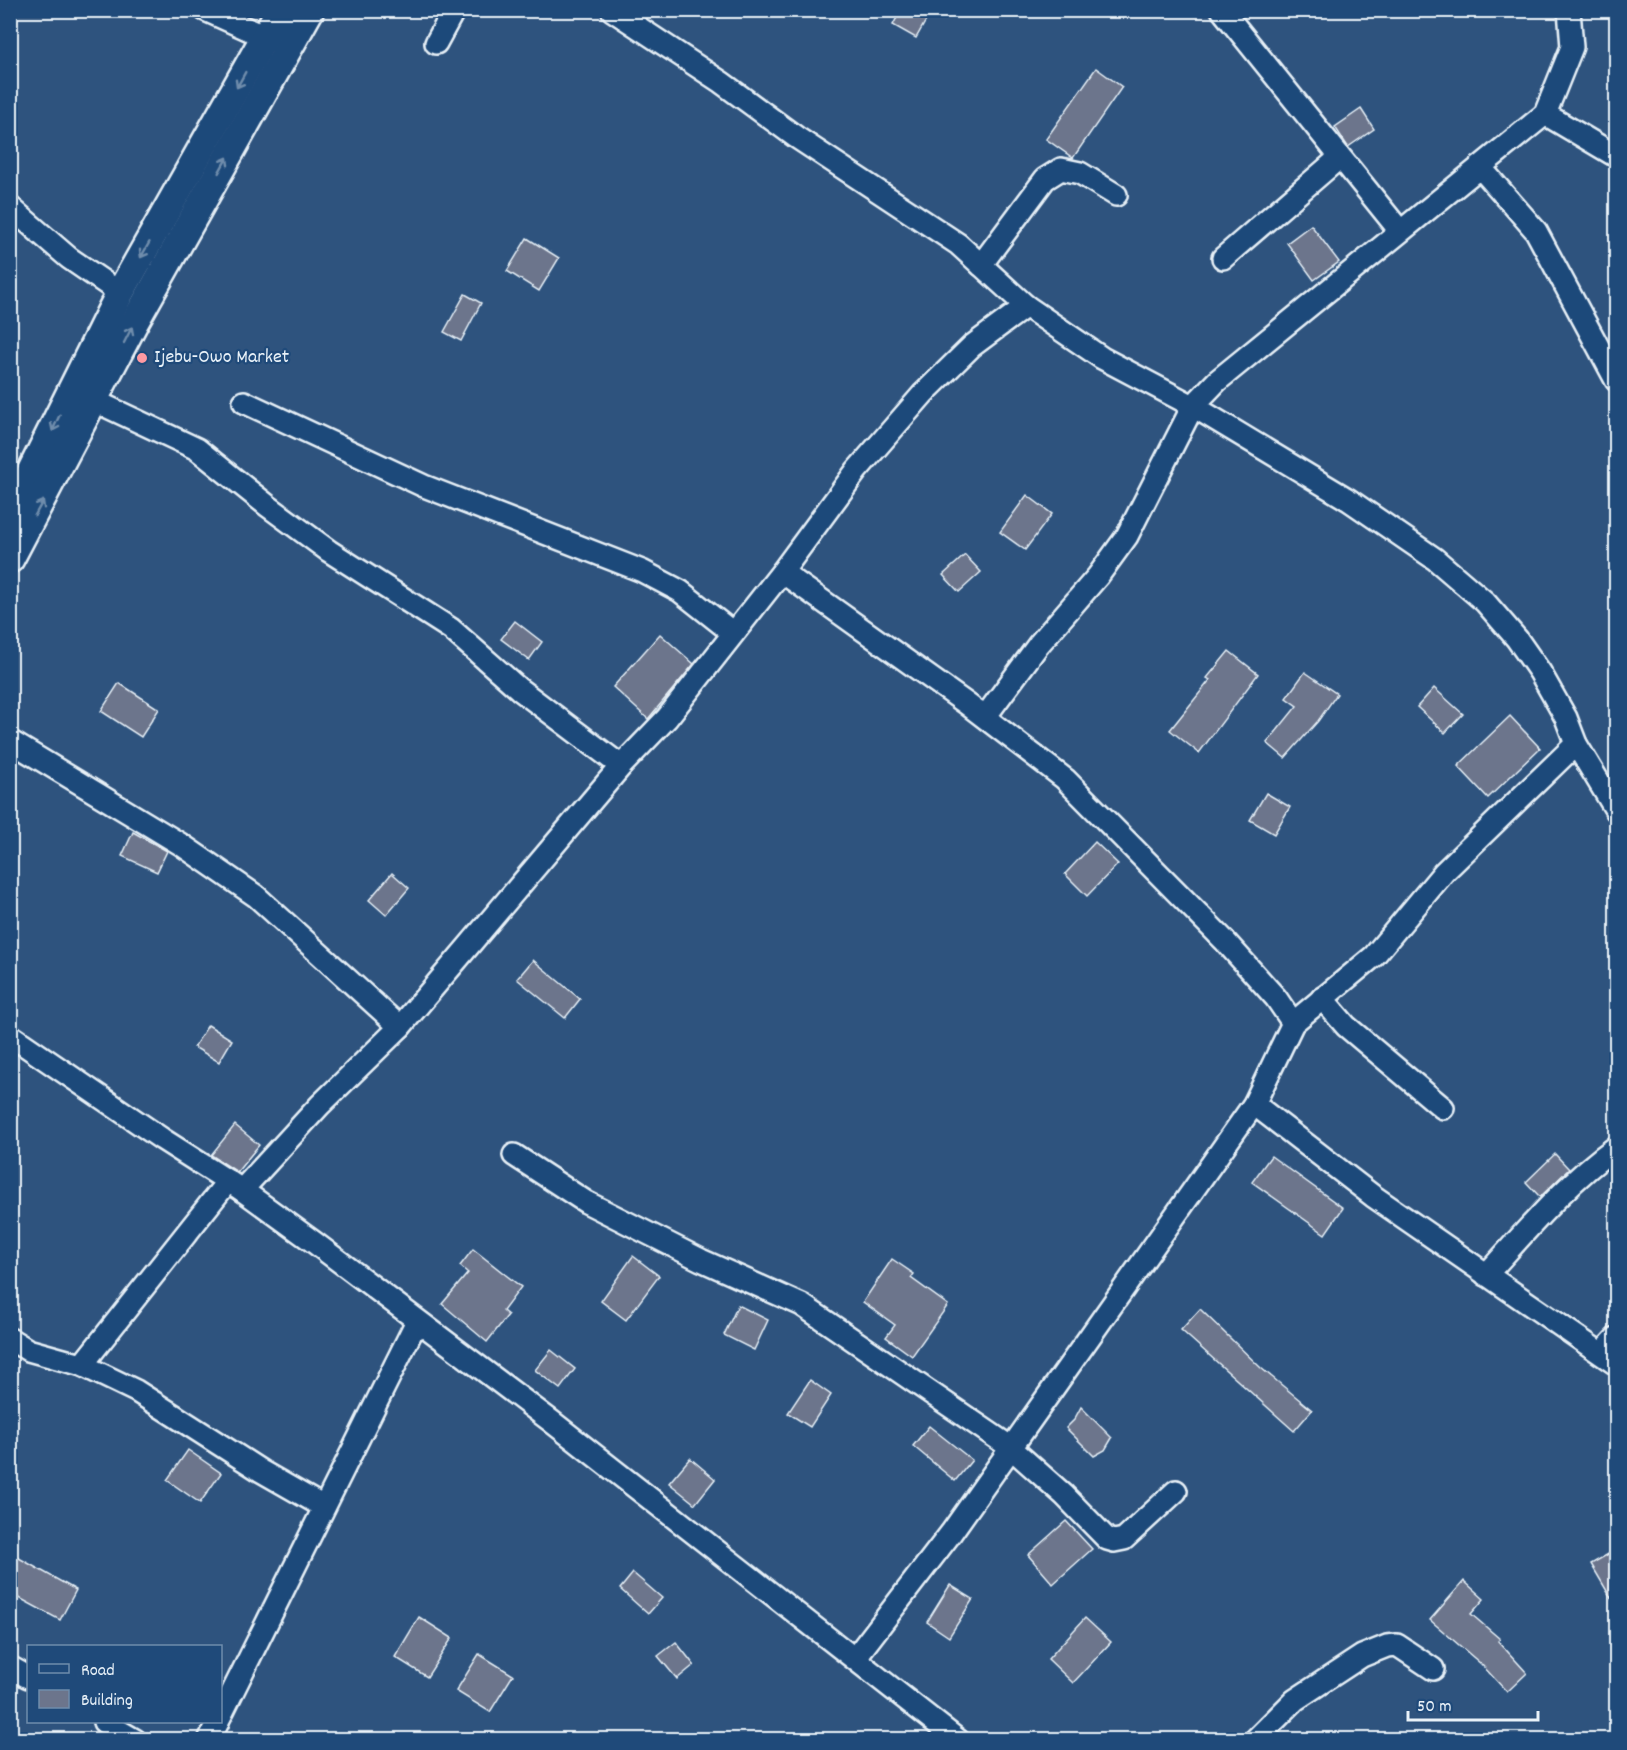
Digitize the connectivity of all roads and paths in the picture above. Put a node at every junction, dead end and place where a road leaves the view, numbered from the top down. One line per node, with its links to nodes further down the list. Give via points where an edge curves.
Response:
1 (205, 10): 8 (street)
2 (280, 10): 8 (main road)
3 (310, 10): 22 (main road, one-way to 3)
4 (454, 10): 9 (street)
5 (612, 10): 18 (street, via 958,244)
6 (1222, 10): 12 (street)
7 (1569, 10): 10 (street, via 1572,47)
8 (265, 37): 19 (main road, one-way to 19)
9 (436, 43)
10 (1545, 114): 11 (street); 13 (street)
11 (1617, 156)
12 (1339, 158): 16 (street); 17 (street)
13 (1479, 167): 16 (street); 21 (street, via 1536,231)
14 (1116, 195): 18 (street, via 1080,173 1061,169 1045,178)
15 (10, 207): 19 (street, via 69,258)
16 (1400, 231): 24 (street, via 1217,381)
17 (1223, 258)
18 (981, 265): 20 (street)
19 (120, 293): 25 (main road, one-way to 25)
20 (1026, 306): 24 (street, via 1102,358); 27 (street, via 972,346 922,394 857,470)
21 (1617, 380)
22 (94, 401): 26 (main road, one-way to 22); 32 (street, via 197,449 329,551 451,629 519,689)
23 (244, 402): 28 (street, via 424,486 642,571 680,591)
24 (1193, 406): 29 (street, via 1127,536 1039,644); 31 (street, via 1392,528 1436,559 1485,602 1540,672)
25 (10, 514)
26 (10, 559)
27 (782, 572): 28 (street); 29 (street)
28 (733, 633): 32 (street, via 667,718)
29 (986, 717): 35 (street, via 1065,779 1224,940)
30 (10, 741): 36 (street, via 182,845 256,896)
31 (1576, 744): 33 (street); 34 (street, via 1444,872 1374,956)
32 (621, 766): 36 (street)
33 (1617, 810)
34 (1322, 998): 35 (street); 39 (street, via 1346,1026)
35 (1293, 1023): 38 (street)
36 (400, 1028): 42 (street)
37 (10, 1035): 42 (street)
38 (1254, 1104): 43 (street, via 1373,1196); 49 (street)
39 (1443, 1108)
40 (1617, 1147): 43 (street, via 1539,1217)
41 (514, 1155): 49 (street, via 586,1202 802,1305)
42 (235, 1186): 44 (street); 48 (street)
43 (1486, 1275): 47 (street)
44 (417, 1321): 51 (street); 52 (street)
45 (1617, 1338): 47 (street)
46 (10, 1339): 48 (street, via 28,1350)
47 (1609, 1358)
48 (82, 1365): 51 (street, via 136,1390)
49 (1010, 1447): 50 (street, via 1107,1539 1114,1541 1124,1539); 52 (street, via 951,1533)
50 (1176, 1491)
51 (324, 1507): 56 (street)
52 (855, 1658): 61 (street)
53 (10, 1667): 55 (street)
54 (1433, 1669): 62 (street, via 1397,1646 1374,1650 1295,1700)
55 (27, 1676)
56 (222, 1713)
57 (106, 1723): 59 (street)
58 (218, 1723): 60 (street)
59 (135, 1740)
60 (209, 1740)
61 (958, 1740)
62 (1255, 1740)

